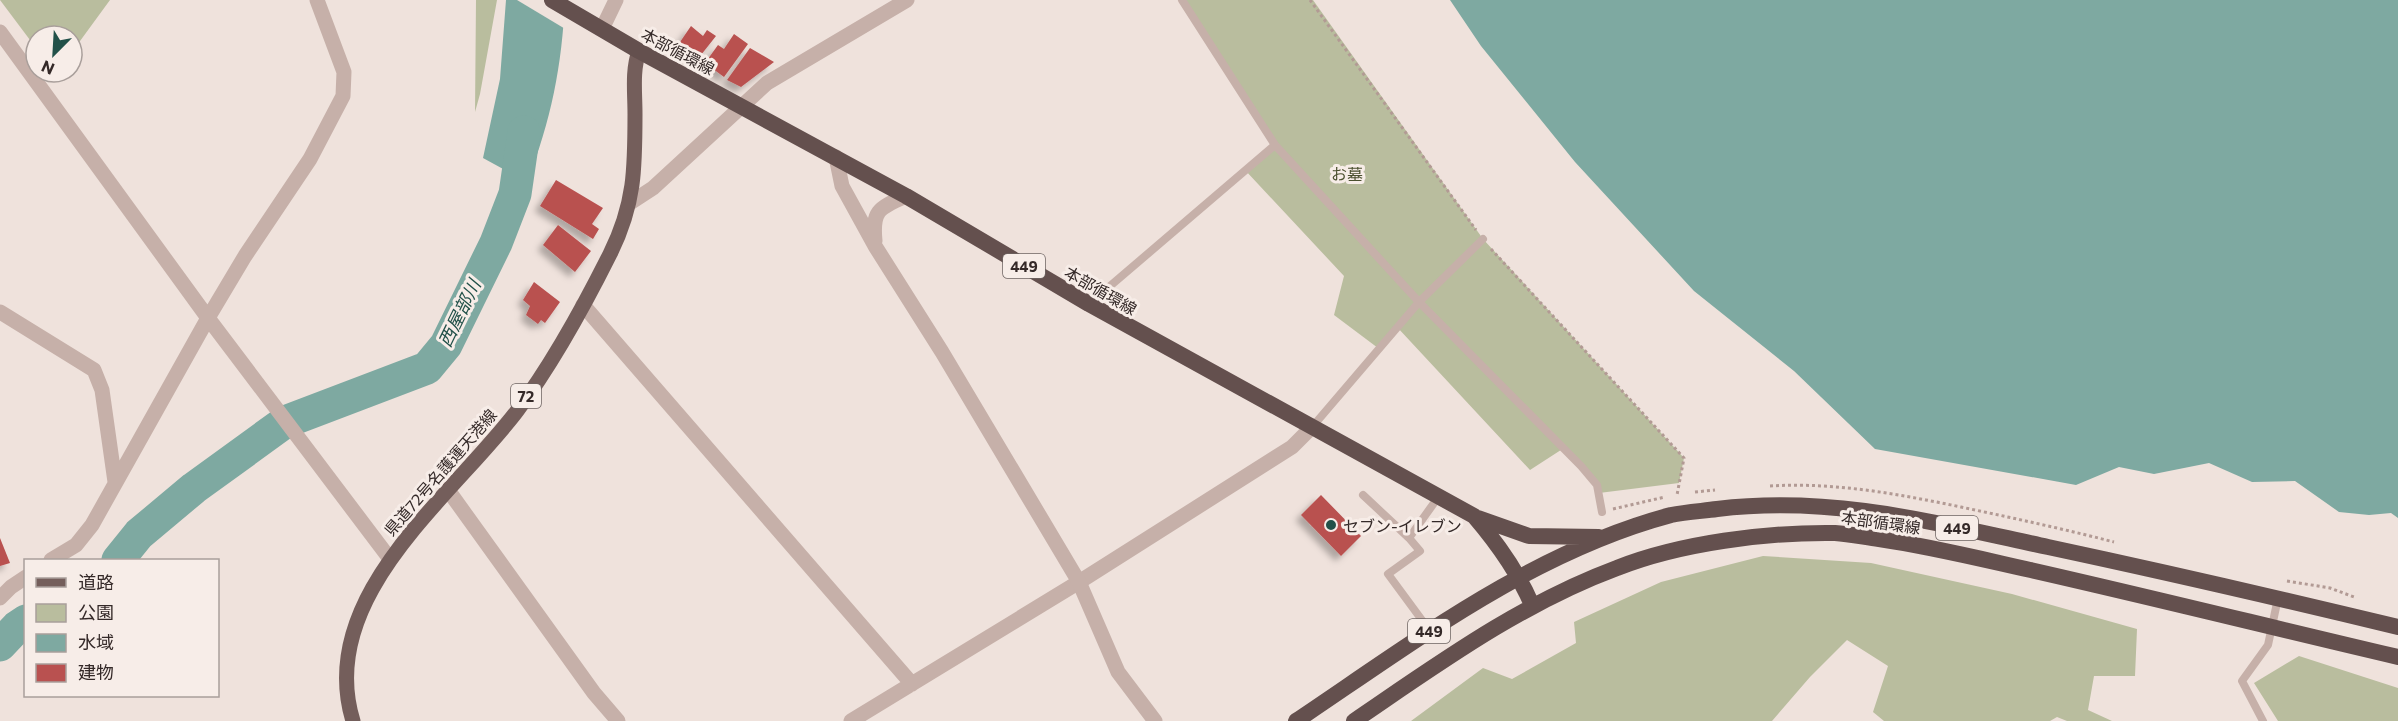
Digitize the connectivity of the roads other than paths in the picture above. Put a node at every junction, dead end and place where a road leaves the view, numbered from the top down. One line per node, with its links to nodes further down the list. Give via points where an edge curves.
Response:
1 (317, 0): 20 (street, via 344,72 344,96 310,159)
2 (552, 0): 6 (highway, 本部循環線 / 449)
3 (616, 0): 6 (street)
4 (907, 0): 9 (street, via 767,83)
5 (1182, 0): 10 (lane)
6 (602, 29): 8 (highway, 本部循環線 / 449)
7 (0, 32): 20 (street)
8 (639, 51): 9 (highway, 本部循環線 / 449); 13 (main road, 県道72号名護運天港線 / 72, via 634,67 635,162)
9 (742, 106): 11 (highway, 本部循環線 / 449); 13 (street, via 653,188)
10 (1275, 145): 16 (lane); 17 (lane)
11 (836, 157): 12 (highway, 本部循環線 / 449); 15 (street, via 842,186)
12 (906, 196): 15 (street, via 879,212 873,223); 17 (highway, 本部循環線 / 449)
13 (630, 203): 18 (main road, 県道72号名護運天港線 / 72, via 623,226)
14 (1483, 239): 16 (lane)
15 (875, 246): 34 (street)
16 (1419, 302): 21 (lane); 26 (lane, via 1581,466 1597,486)
17 (1089, 304): 21 (highway, 本部循環線 / 449)
18 (583, 305): 23 (main road, 県道72号名護運天港線 / 72, via 518,409); 42 (street)
19 (0, 312): 22 (street, via 94,370 102,390)
20 (208, 318): 22 (street); 31 (street)
21 (1312, 426): 25 (highway, 本部循環線 / 449); 34 (street, via 1292,447)
22 (115, 482): 30 (street, via 92,525 76,545)
23 (448, 490): 31 (main road, 県道72号名護運天港線 / 72); 44 (street)
24 (1363, 495): 29 (lane)
25 (1438, 496): 27 (highway, 本部循環線 / 449); 29 (lane)
26 (1602, 512)
27 (1474, 516): 28 (highway, via 1529,536); 33 (highway, 本部循環線 / 449)
28 (1604, 537): 33 (highway, 本部循環線 / 449); 36 (highway, 本部循環線 / 449, via 1673,515 1756,505 1838,507 1922,520)
29 (1409, 538): 40 (lane, via 1420,550 1388,574)
30 (54, 559)
31 (390, 559): 43 (main road, 県道72号名護運天港線 / 72, via 358,619 346,656 346,693)
32 (24, 578): 35 (street)
33 (1520, 578): 37 (highway, 本部循環線 / 449); 40 (highway, 449)
34 (1078, 582): 42 (street); 46 (street, via 1118,672)
35 (0, 598)
36 (2278, 598): 38 (highway, 本部循環線 / 449); 39 (lane)
37 (1532, 605): 39 (highway, 本部循環線 / 449, via 1617,567 1652,556 1760,537 1837,533 1920,545); 48 (highway, 449, via 1473,639)
38 (2398, 627)
39 (2272, 628): 41 (highway, 本部循環線 / 449); 49 (lane, via 2268,645 2242,681)
40 (1430, 631): 47 (highway, 449)
41 (2398, 657)
42 (912, 684): 45 (street)
43 (353, 721)
44 (618, 721)
45 (851, 721)
46 (1155, 721)
47 (1296, 721)
48 (1354, 721)
49 (2263, 721)

